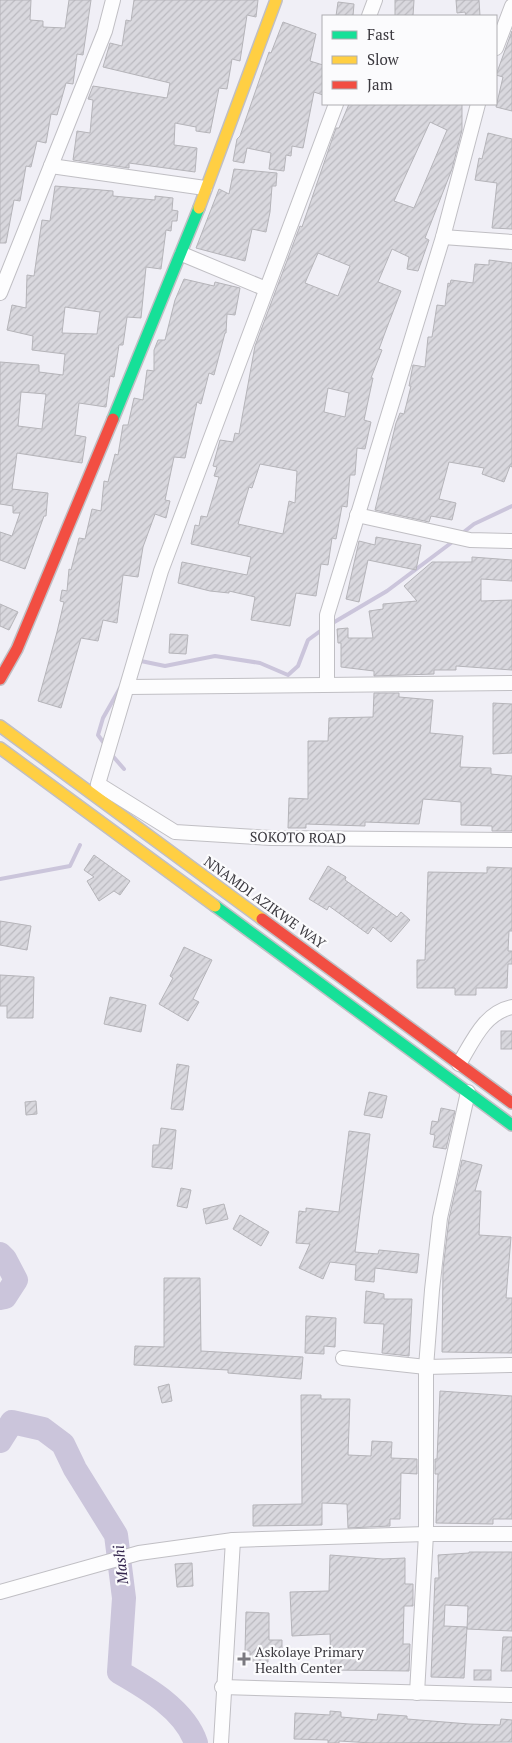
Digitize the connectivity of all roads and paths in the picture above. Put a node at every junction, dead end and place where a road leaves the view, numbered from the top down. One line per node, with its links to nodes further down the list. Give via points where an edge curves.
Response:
1 (113, 0): 9 (street, via 105,31)
2 (276, 0): 10 (main road)
3 (375, 0): 5 (street)
4 (512, 6): 6 (street)
5 (369, 15)
6 (497, 45)
7 (336, 105): 14 (street)
8 (478, 105): 11 (street)
9 (51, 166): 10 (street); 15 (street)
10 (205, 188): 13 (main road)
11 (443, 237): 12 (street); 16 (street)
12 (512, 242)
13 (182, 254): 14 (street); 18 (main road, via 17,649)
14 (266, 289): 21 (street, via 161,572)
15 (0, 293)
16 (356, 515): 17 (street, via 470,540); 20 (street, via 327,620)
17 (512, 541)
18 (0, 679)
19 (512, 683): 20 (street)
20 (328, 684): 21 (street)
21 (128, 687): 24 (street, SOKOTO ROAD, via 98,784 174,832 271,838)
22 (0, 726): 26 (main road, NNAMDI AZIKWE WAY)
23 (0, 748): 27 (main road)
24 (512, 840)
25 (512, 1007): 26 (street, via 499,1010 486,1020)
26 (459, 1064): 28 (main road, NNAMDI AZIKWE WAY)
27 (468, 1092): 29 (main road); 32 (street, via 440,1218)
28 (512, 1103)
29 (512, 1125)
30 (344, 1358): 32 (street)
31 (512, 1365): 32 (street)
32 (426, 1367): 33 (street)
33 (426, 1534): 34 (street); 35 (street); 38 (street)
34 (512, 1534)
35 (233, 1540): 36 (street, via 131,1555); 37 (street)
36 (0, 1592)
37 (222, 1687): 38 (street); 40 (street)
38 (417, 1693): 39 (street)
39 (512, 1694)
40 (221, 1743)

